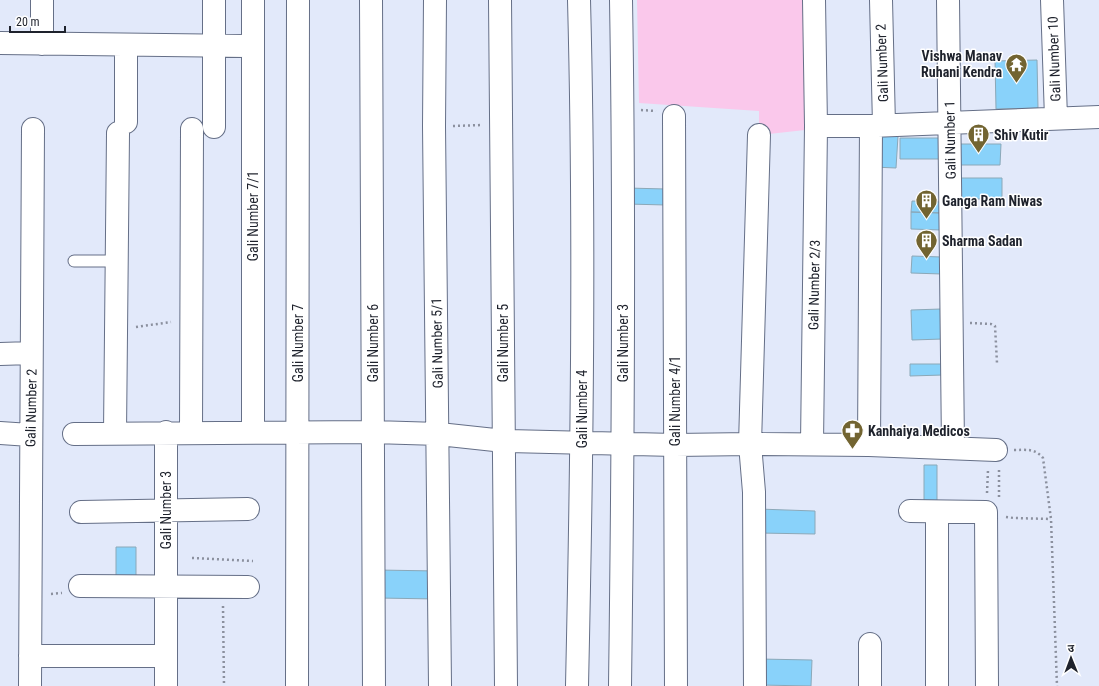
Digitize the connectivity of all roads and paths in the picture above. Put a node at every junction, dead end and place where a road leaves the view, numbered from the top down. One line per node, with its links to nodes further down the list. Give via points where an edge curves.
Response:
1 (42, 0): 15 (street)
2 (214, 0): 17 (street)
3 (253, 0): 42 (street, Gali Number 7/1)
4 (298, 0): 43 (street, Gali Number 7)
5 (371, 0): 44 (street, Gali Number 6)
6 (435, 0): 27 (street, Gali Number 5/1)
7 (500, 0): 25 (street, Gali Number 5)
8 (579, 0): 51 (street, Gali Number 4, via 582,133)
9 (621, 0): 20 (street, Gali Number 3)
10 (814, 0): 28 (street, Gali Number 2/3)
11 (881, 0): 26 (street, Gali Number 2)
12 (948, 0): 24 (street, Gali Number 1)
13 (1052, 0): 23 (street, Gali Number 10)
14 (0, 43): 15 (street)
15 (42, 44): 16 (street)
16 (126, 46): 17 (street); 33 (street)
17 (214, 46): 18 (street); 19 (street, via 214,127)
18 (246, 46)
19 (214, 112)
20 (623, 112): 21 (path, via 630,109 656,110); 52 (street, Gali Number 3)
21 (674, 116): 55 (street, Gali Number 4/1)
22 (1099, 117): 23 (street)
23 (1056, 118): 24 (street)
24 (950, 123): 26 (street); 35 (street, Gali Number 1)
25 (502, 124): 27 (path); 50 (street, Gali Number 5)
26 (878, 125): 28 (street); 56 (street, Gali Number 2)
27 (434, 126): 48 (street, Gali Number 5/1)
28 (816, 126): 54 (street, Gali Number 2/3)
29 (33, 129): 37 (street, Gali Number 2)
30 (192, 129): 34 (street)
31 (759, 135): 53 (street)
32 (74, 261): 33 (lane)
33 (116, 261): 36 (street)
34 (191, 319): 36 (path); 41 (street)
35 (952, 322): 39 (path, via 995,326); 57 (street, Gali Number 1)
36 (116, 330): 46 (street)
37 (31, 353): 38 (street); 49 (street, Gali Number 2)
38 (0, 354)
39 (997, 363)
40 (166, 432): 41 (street); 46 (street); 60 (street, Gali Number 3)
41 (191, 432): 42 (street)
42 (253, 432): 43 (street)
43 (297, 432): 44 (street); 79 (street, Gali Number 7)
44 (373, 432): 48 (street); 80 (street, Gali Number 6)
45 (0, 433): 49 (street)
46 (115, 433): 47 (street)
47 (74, 434)
48 (439, 434): 50 (street); 81 (street, Gali Number 5/1)
49 (30, 435): 68 (street, Gali Number 2)
50 (504, 441): 51 (street); 82 (street, Gali Number 5)
51 (582, 442): 52 (street); 83 (street, Gali Number 4)
52 (623, 444): 55 (street); 84 (street, Gali Number 3)
53 (750, 444): 54 (street); 55 (street); 86 (street, via 754,492)
54 (812, 444): 56 (street)
55 (675, 445): 85 (street, Gali Number 4/1)
56 (869, 445): 57 (street)
57 (953, 447): 58 (street)
58 (995, 450): 59 (path); 59 (path); 65 (path, via 1032,450 1043,458)
59 (995, 509): 64 (street); 65 (path, via 1007,518); 89 (street)
60 (166, 510): 61 (street); 63 (street); 70 (street, Gali Number 3)
61 (248, 510)
62 (910, 511): 64 (street)
63 (80, 512)
64 (937, 512): 88 (street)
65 (1051, 519): 90 (path)
66 (192, 558): 67 (path)
67 (253, 561)
68 (30, 586): 69 (path, via 40,594 70,593); 74 (street, Gali Number 2)
69 (80, 586): 70 (street)
70 (166, 587): 71 (street); 75 (street, Gali Number 3)
71 (223, 587): 72 (street); 78 (path)
72 (248, 587)
73 (870, 644): 87 (street)
74 (30, 656): 75 (street); 76 (street, Gali Number 2)
75 (166, 656): 77 (street, Gali Number 3)
76 (30, 686)
77 (166, 686)
78 (224, 686)
79 (297, 686)
80 (374, 686)
81 (440, 686)
82 (506, 686)
83 (577, 686)
84 (620, 686)
85 (676, 686)
86 (755, 686)
87 (870, 686)
88 (937, 686)
89 (987, 686)
90 (1057, 686)

